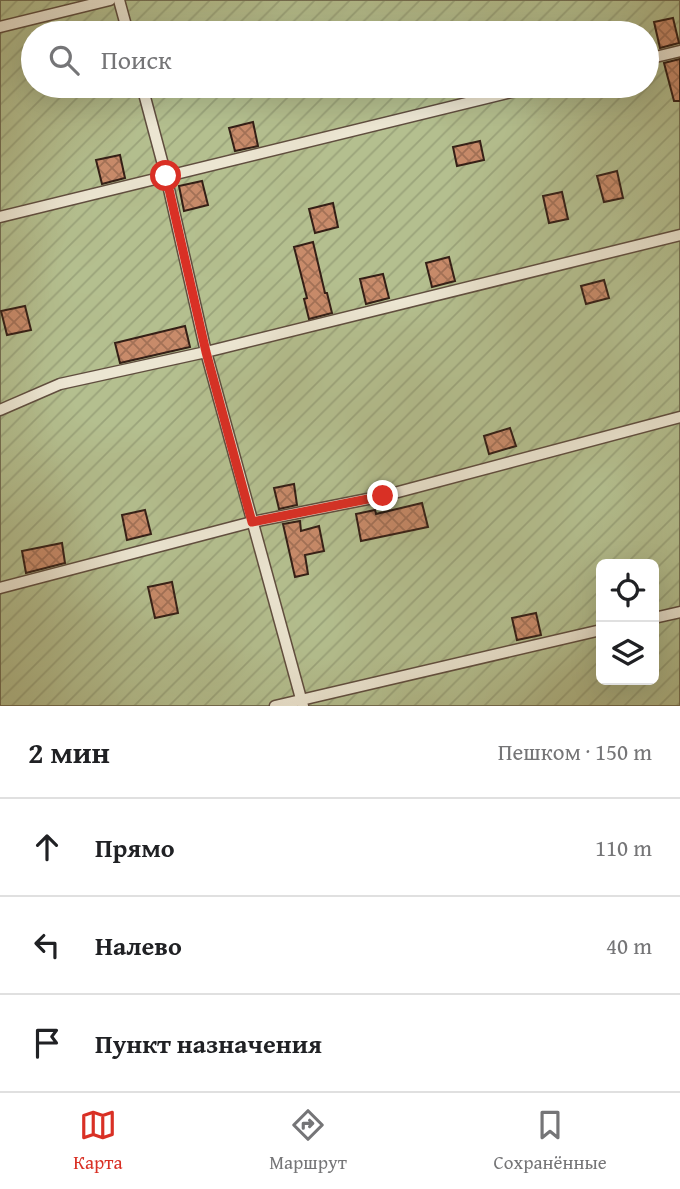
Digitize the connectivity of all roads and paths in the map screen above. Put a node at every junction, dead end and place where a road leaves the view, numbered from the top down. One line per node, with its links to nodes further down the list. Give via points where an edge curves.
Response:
1 (110, 0): 3 (lane)
2 (119, 0): 4 (lane)
3 (24, 21)
4 (125, 21)
5 (21, 22): 6 (lane)
6 (0, 27)
7 (680, 51): 8 (lane)
8 (659, 56)
9 (145, 98): 11 (lane)
10 (487, 98): 11 (lane)
11 (166, 176): 12 (lane); 14 (lane)
12 (0, 217)
13 (680, 235): 14 (lane)
14 (206, 352): 15 (lane, via 60,384); 17 (lane)
15 (0, 410)
16 (680, 417): 17 (lane, via 383,496)
17 (252, 522): 18 (lane); 22 (lane)
18 (0, 588)
19 (680, 612): 20 (lane)
20 (659, 617)
21 (596, 631): 22 (lane)
22 (302, 703): 23 (lane)
23 (275, 706)

